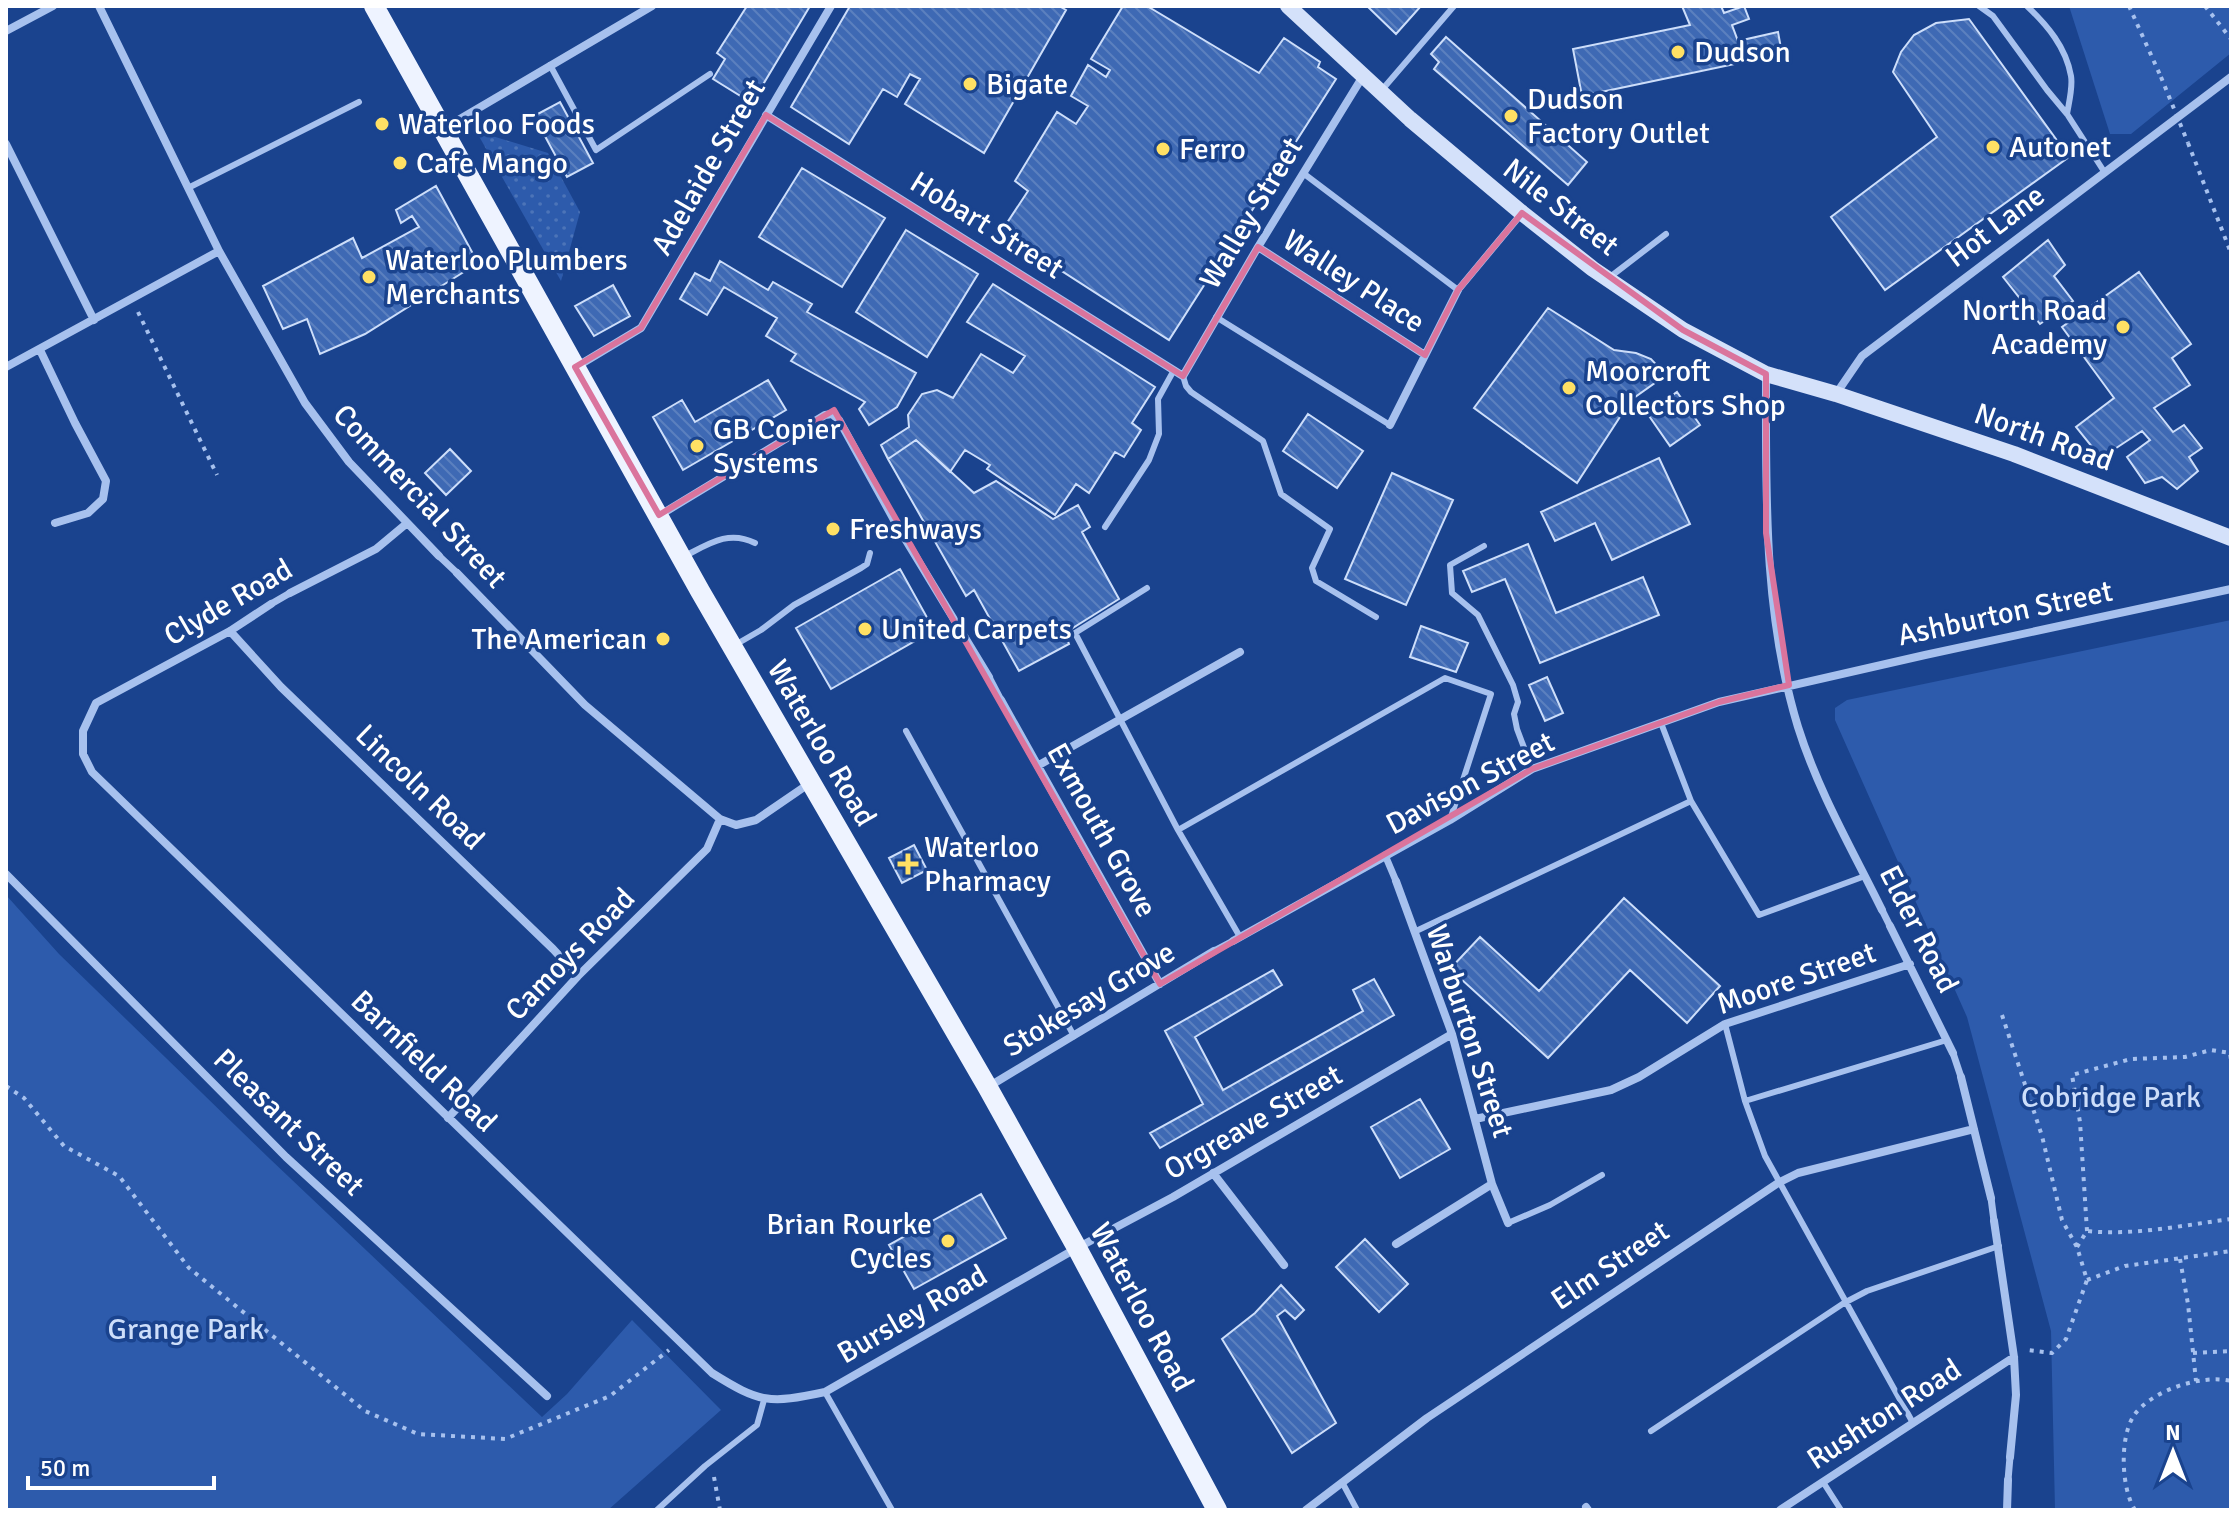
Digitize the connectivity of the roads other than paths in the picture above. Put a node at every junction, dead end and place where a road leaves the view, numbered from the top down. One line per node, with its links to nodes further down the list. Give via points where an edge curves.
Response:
1 (53, 6): 10 (street)
2 (99, 6): 23 (street, Commercial Street)
3 (374, 6): 19 (main road, Waterloo Road)
4 (652, 6): 11 (street)
5 (831, 6): 18 (street, Adelaide Street)
6 (1288, 6): 13 (main road, Nile Street)
7 (1454, 6): 15 (lane)
8 (1979, 6): 17 (lane, via 1993,16)
9 (2027, 6): 17 (lane, via 2047,25 2063,52 2071,78)
10 (6, 31)
11 (550, 65): 12 (lane, via 596,150); 19 (street)
12 (710, 74)
13 (1363, 76): 15 (main road, Nile Street); 21 (street, Walley Street)
14 (2231, 77): 22 (street, Hot Lane)
15 (1380, 92): 24 (main road, Nile Street)
16 (359, 102): 23 (lane)
17 (2067, 114): 22 (lane)
18 (766, 115): 35 (street, Adelaide Street, via 641,328); 36 (street, Hobart Street)
19 (441, 130): 35 (main road, Waterloo Road)
20 (6, 144): 31 (street)
21 (1303, 173): 26 (street, Walley Street); 29 (lane)
22 (2105, 173): 39 (street, Hot Lane, via 1862,356)
23 (188, 188): 27 (street, Commercial Street)
24 (1522, 213): 28 (main road, Nile Street); 29 (street)
25 (1666, 234): 28 (lane)
26 (1258, 247): 30 (street, Walley Street); 33 (street, Walley Place)
27 (219, 251): 31 (street); 43 (street, Commercial Street, via 305,403 349,462)
28 (1607, 279): 37 (main road, Nile Street, via 1683,330)
29 (1458, 290): 33 (street)
30 (1216, 317): 38 (street, Walley Street); 40 (lane)
31 (94, 320): 32 (street)
32 (40, 350): 34 (street); 42 (street, via 106,481 103,499 88,513)
33 (1425, 355): 40 (street)
34 (6, 367)
35 (575, 367): 41 (main road, Waterloo Road)
36 (1174, 370): 38 (street, Hobart Street); 44 (lane, via 1158,399 1159,434 1149,460)
37 (1766, 374): 39 (main road, Nile Street); 61 (street, Elder Road, via 1766,533)
38 (1183, 376): 56 (lane, via 1191,392 1263,441 1281,494 1330,529 1312,568 1316,581)
39 (1836, 394): 45 (main road, North Road, via 2014,454)
40 (1390, 425)
41 (659, 515): 50 (main road, Waterloo Road); 60 (street, via 832,414)
42 (55, 523)
43 (406, 524): 49 (street, Commercial Street); 54 (street, Clyde Road, via 376,549)
44 (1105, 527)
45 (2231, 538)
46 (755, 543): 50 (lane, via 731,536)
47 (1484, 546): 68 (lane, via 1450,565 1452,593 1478,615 1513,685 1517,729)
48 (870, 553): 58 (lane, via 867,564)
49 (439, 556): 51 (street, Commercial Street)
50 (682, 558): 58 (main road, Waterloo Road)
51 (457, 573): 71 (street, Commercial Street, via 585,705)
52 (1147, 588): 63 (lane, via 1075,633)
53 (2231, 589): 61 (street, Ashburton Street)
54 (290, 593): 55 (street, Clyde Road)
55 (271, 604): 57 (street, Clyde Road)
56 (1376, 617)
57 (230, 631): 65 (street, Clyde Road, via 96,703); 84 (street, Lincoln Road)
58 (732, 646): 69 (main road, Waterloo Road)
59 (1240, 652): 63 (street)
60 (989, 677): 62 (street)
61 (1789, 685): 64 (street, Davison Street); 76 (street, Elder Road, via 1798,727 1822,788)
62 (1001, 700): 67 (street, Exmouth Grove)
63 (1120, 719): 67 (street); 73 (lane)
64 (1661, 723): 68 (street, Davison Street); 70 (lane)
65 (83, 731): 94 (street, Barnfield Road, via 83,754 92,772)
66 (906, 731): 88 (lane)
67 (1039, 765): 85 (street, Exmouth Grove)
68 (1532, 769): 72 (street, Davison Street)
69 (811, 783): 71 (street, via 756,820 736,825); 92 (main road, Waterloo Road)
70 (1691, 801): 76 (lane, via 1759,915); 80 (lane)
71 (720, 819): 84 (street, Camoys Road, via 707,849)
72 (1450, 820): 73 (lane, via 1491,694 1445,678); 74 (street, Davison Street)
73 (1178, 830): 81 (lane)
74 (1385, 855): 77 (street, Warburton Street); 81 (street, Davison Street)
75 (6, 874): 111 (street, Pleasant Street, via 286,1157)
76 (1865, 876): 78 (street, Elder Road)
77 (1396, 881): 80 (street, Warburton Street)
78 (1882, 910): 79 (street, Elder Road)
79 (1890, 926): 83 (street, Elder Road)
80 (1414, 932): 87 (street, Warburton Street)
81 (1237, 939): 82 (street)
82 (1214, 951): 85 (street, Stokesay Grove)
83 (1910, 964): 86 (street, Moore Street); 89 (street, Elder Road)
84 (578, 976): 94 (street, Camoys Road)
85 (1160, 984): 88 (street, Stokesay Grove)
86 (1725, 1024): 93 (lane); 95 (street, Moore Street, via 1611,1090)
87 (1452, 1034): 95 (street, Warburton Street); 97 (street, Orgreave Street)
88 (1074, 1036): 92 (street, Stokesay Grove)
89 (1947, 1040): 90 (street, Elder Road); 93 (lane)
90 (1953, 1053): 91 (street, Elder Road)
91 (1961, 1077): 96 (street, Elder Road)
92 (988, 1088): 106 (main road, Waterloo Road)
93 (1745, 1101): 99 (lane)
94 (448, 1118): 112 (street, Barnfield Road, via 712,1373)
95 (1475, 1119): 100 (street, Warburton Street)
96 (1974, 1129): 99 (street, Elm Street, via 1798,1173); 101 (street, Elder Road)
97 (1213, 1173): 106 (street, Orgreave Street); 107 (street)
98 (1602, 1175): 103 (lane)
99 (1778, 1183): 108 (lane); 117 (street, Elm Street, via 1427,1418)
100 (1492, 1184): 103 (street, Warburton Street); 104 (street)
101 (1991, 1198): 102 (street, Elder Road)
102 (1994, 1221): 105 (street, Elder Road)
103 (1508, 1223)
104 (1396, 1244)
105 (1999, 1246): 108 (lane); 109 (street, Elder Road)
106 (1077, 1248): 110 (street, Bursley Road); 121 (main road, Waterloo Road)
107 (1284, 1265)
108 (1844, 1303): 113 (lane); 114 (lane)
109 (2014, 1353): 113 (street, Rushton Road); 115 (street, Elder Road)
110 (825, 1392): 112 (street, Bursley Road); 120 (lane)
111 (547, 1396)
112 (764, 1400): 119 (lane, via 757,1425)
113 (1913, 1423): 118 (street, Rushton Road)
114 (1651, 1431)
115 (2010, 1457): 116 (street, Elder Road)
116 (2008, 1480): 126 (street, Elder Road)
117 (1342, 1482): 122 (street, Elm Street); 123 (lane)
118 (1823, 1482): 124 (street, Rushton Road); 125 (lane)
119 (657, 1510)
120 (892, 1510)
121 (1217, 1510)
122 (1306, 1510)
123 (1357, 1510)
124 (1780, 1510)
125 (1841, 1510)
126 (2007, 1510)

